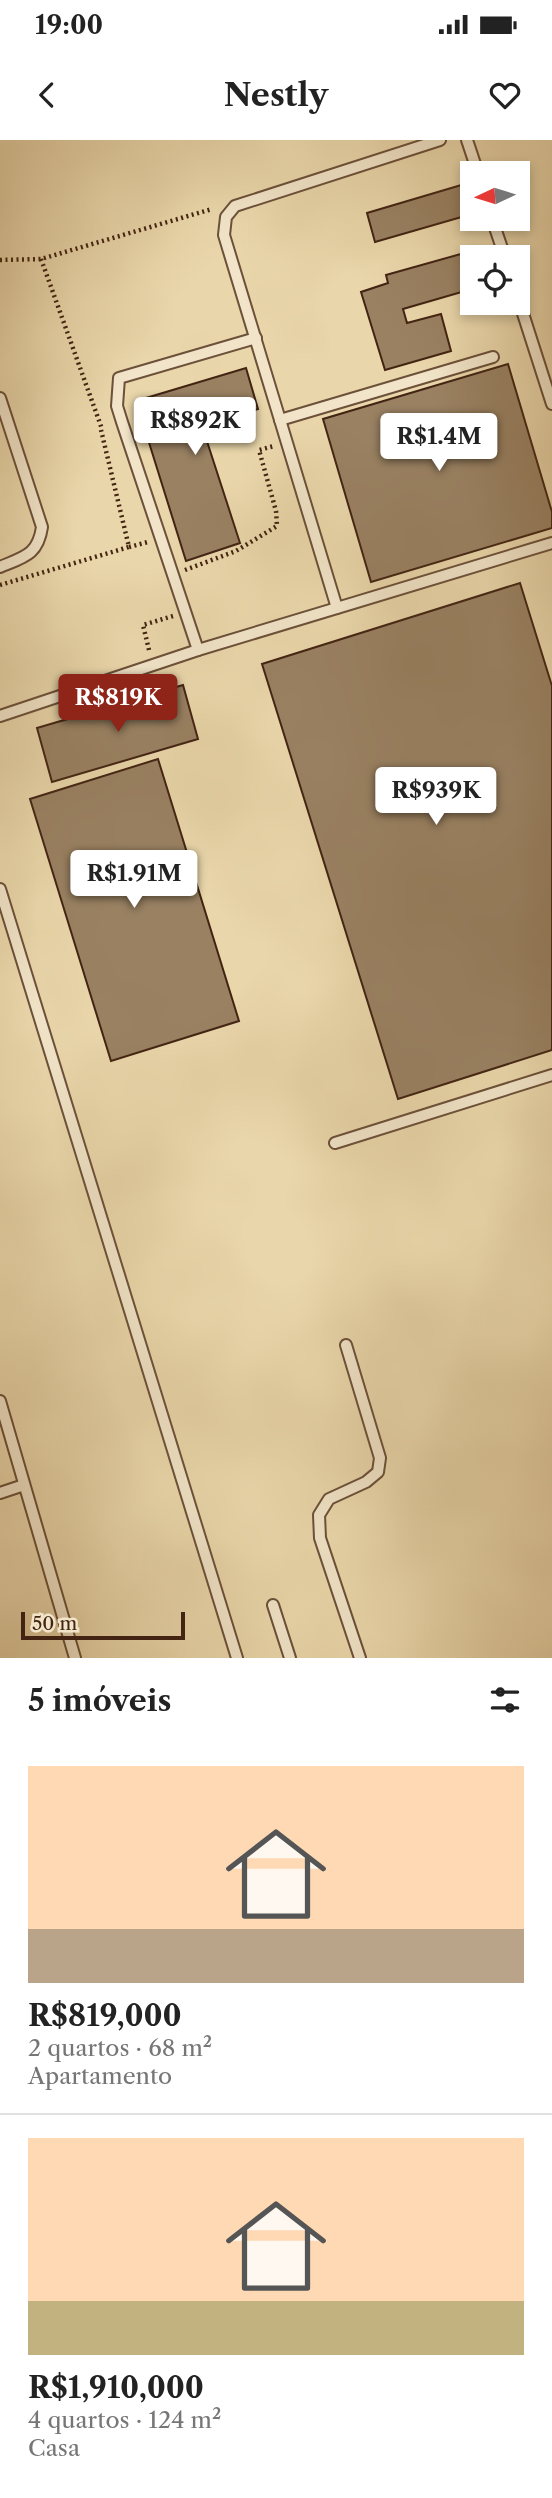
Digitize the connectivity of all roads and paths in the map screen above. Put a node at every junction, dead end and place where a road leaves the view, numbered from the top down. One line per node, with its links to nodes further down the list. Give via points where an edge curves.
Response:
1 (440, 140): 4 (lane)
2 (467, 140): 3 (lane)
3 (474, 161)
4 (235, 206): 5 (path, via 203,211); 8 (lane, via 226,217 224,234)
5 (41, 259): 6 (path); 14 (path)
6 (0, 260)
7 (523, 315): 11 (lane)
8 (256, 338): 12 (lane); 13 (lane, via 119,378 116,392)
9 (493, 357): 12 (lane)
10 (0, 398): 17 (lane, via 42,527 40,543 27,556)
11 (552, 404)
12 (280, 420): 15 (lane)
13 (122, 422): 14 (path); 18 (lane)
14 (101, 429): 19 (path, via 129,547)
15 (287, 443): 18 (path, via 259,450 277,526 236,551); 20 (lane)
16 (552, 543): 20 (lane)
17 (0, 568)
18 (174, 574): 22 (lane)
19 (0, 585)
20 (337, 608): 22 (lane)
21 (177, 615): 23 (path, via 143,625)
22 (198, 650): 23 (lane)
23 (153, 667): 25 (lane)
24 (0, 702): 25 (lane)
25 (2, 716)
26 (0, 890): 35 (lane)
27 (552, 1075): 28 (lane)
28 (335, 1143)
29 (346, 1345): 37 (lane, via 380,1458 378,1472 366,1482 329,1499 319,1515 320,1538)
30 (0, 1401): 31 (lane)
31 (24, 1485): 32 (lane); 34 (lane)
32 (0, 1493)
33 (274, 1605): 36 (lane)
34 (75, 1658)
35 (237, 1658)
36 (290, 1658)
37 (360, 1658)

